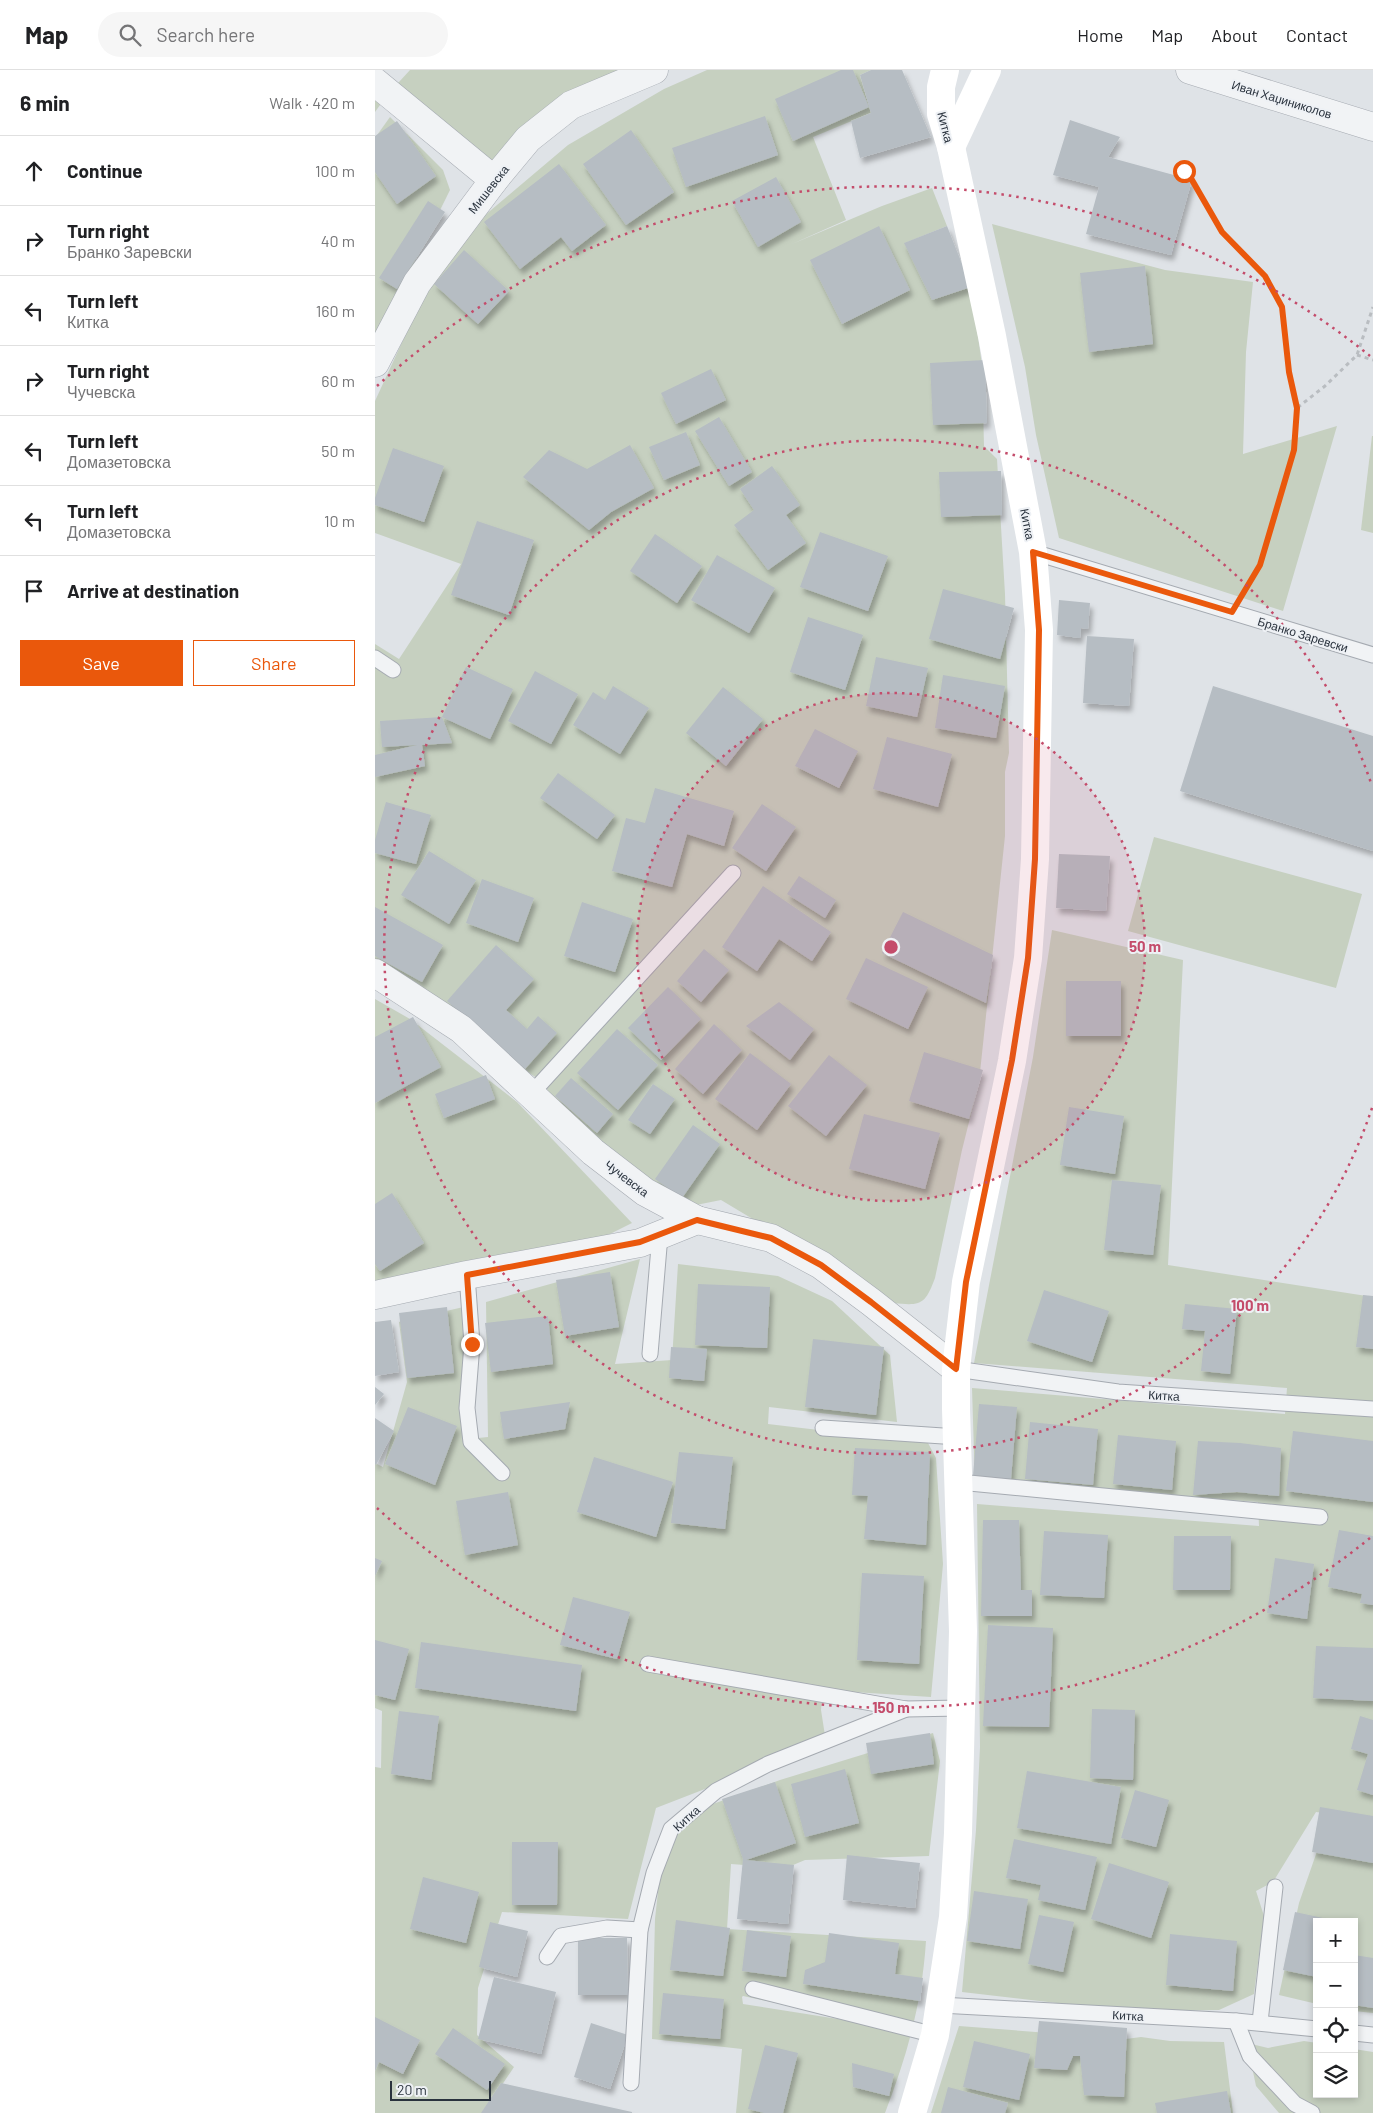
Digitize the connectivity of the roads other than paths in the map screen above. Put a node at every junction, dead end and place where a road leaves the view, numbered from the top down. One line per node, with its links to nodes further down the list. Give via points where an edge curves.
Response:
1 (654, 70): 8 (street, Мишевска, via 571,105 528,139)
2 (945, 70): 7 (main road, Китка, via 941,114)
3 (987, 70): 7 (main road)
4 (1190, 70): 6 (street, Иван Хаџиниколов)
5 (375, 82): 8 (street)
6 (1373, 127)
7 (951, 147): 10 (main road, Китка, via 992,336)
8 (494, 180): 9 (street, Мишевска, via 417,283)
9 (375, 363)
10 (1033, 552): 11 (lane, Бранко Заревски); 22 (main road, Китка, via 1039,630 1035,859 1028,958 1012,1060 966,1282)
11 (1373, 655)
12 (375, 658): 13 (lane)
13 (393, 670)
14 (733, 873): 16 (lane)
15 (375, 973): 16 (street, Чучевска, via 461,1029)
16 (531, 1094): 17 (street, Чучевска, via 593,1152 645,1192)
17 (697, 1220): 18 (street); 22 (street, Чучевска, via 771,1238 821,1265)
18 (660, 1235): 19 (street, via 640,1242); 21 (lane)
19 (467, 1275): 20 (street); 26 (lane, via 472,1344 467,1408 471,1442)
20 (375, 1295)
21 (650, 1354)
22 (956, 1369): 23 (lane, Китка, via 1118,1392); 25 (main road, Китка)
23 (1373, 1409)
24 (823, 1428): 25 (lane)
25 (958, 1437): 27 (main road, Китка)
26 (502, 1473)
27 (959, 1482): 28 (lane); 30 (main road, Китка, via 963,1631)
28 (1319, 1518)
29 (648, 1664): 31 (lane, Китка)
30 (961, 1708): 31 (lane, Китка); 36 (main road, Китка, via 953,1917)
31 (906, 1709): 33 (lane, Китка, via 768,1764 717,1791 671,1829 654,1873)
32 (1275, 1887): 38 (lane)
33 (640, 1930): 34 (lane, via 607,1928 561,1936); 43 (lane, Китка)
34 (547, 1957)
35 (753, 1989): 41 (lane)
36 (940, 2005): 37 (lane, Китка); 41 (main road, Китка)
37 (1236, 2021): 38 (lane, Китка); 45 (lane, via 1250,2056 1295,2104)
38 (1261, 2022): 39 (lane, Китка)
39 (1313, 2028)
40 (1358, 2033): 42 (lane)
41 (935, 2035): 44 (main road, Китка)
42 (1373, 2035)
43 (631, 2083)
44 (912, 2113)
45 (1312, 2113)

